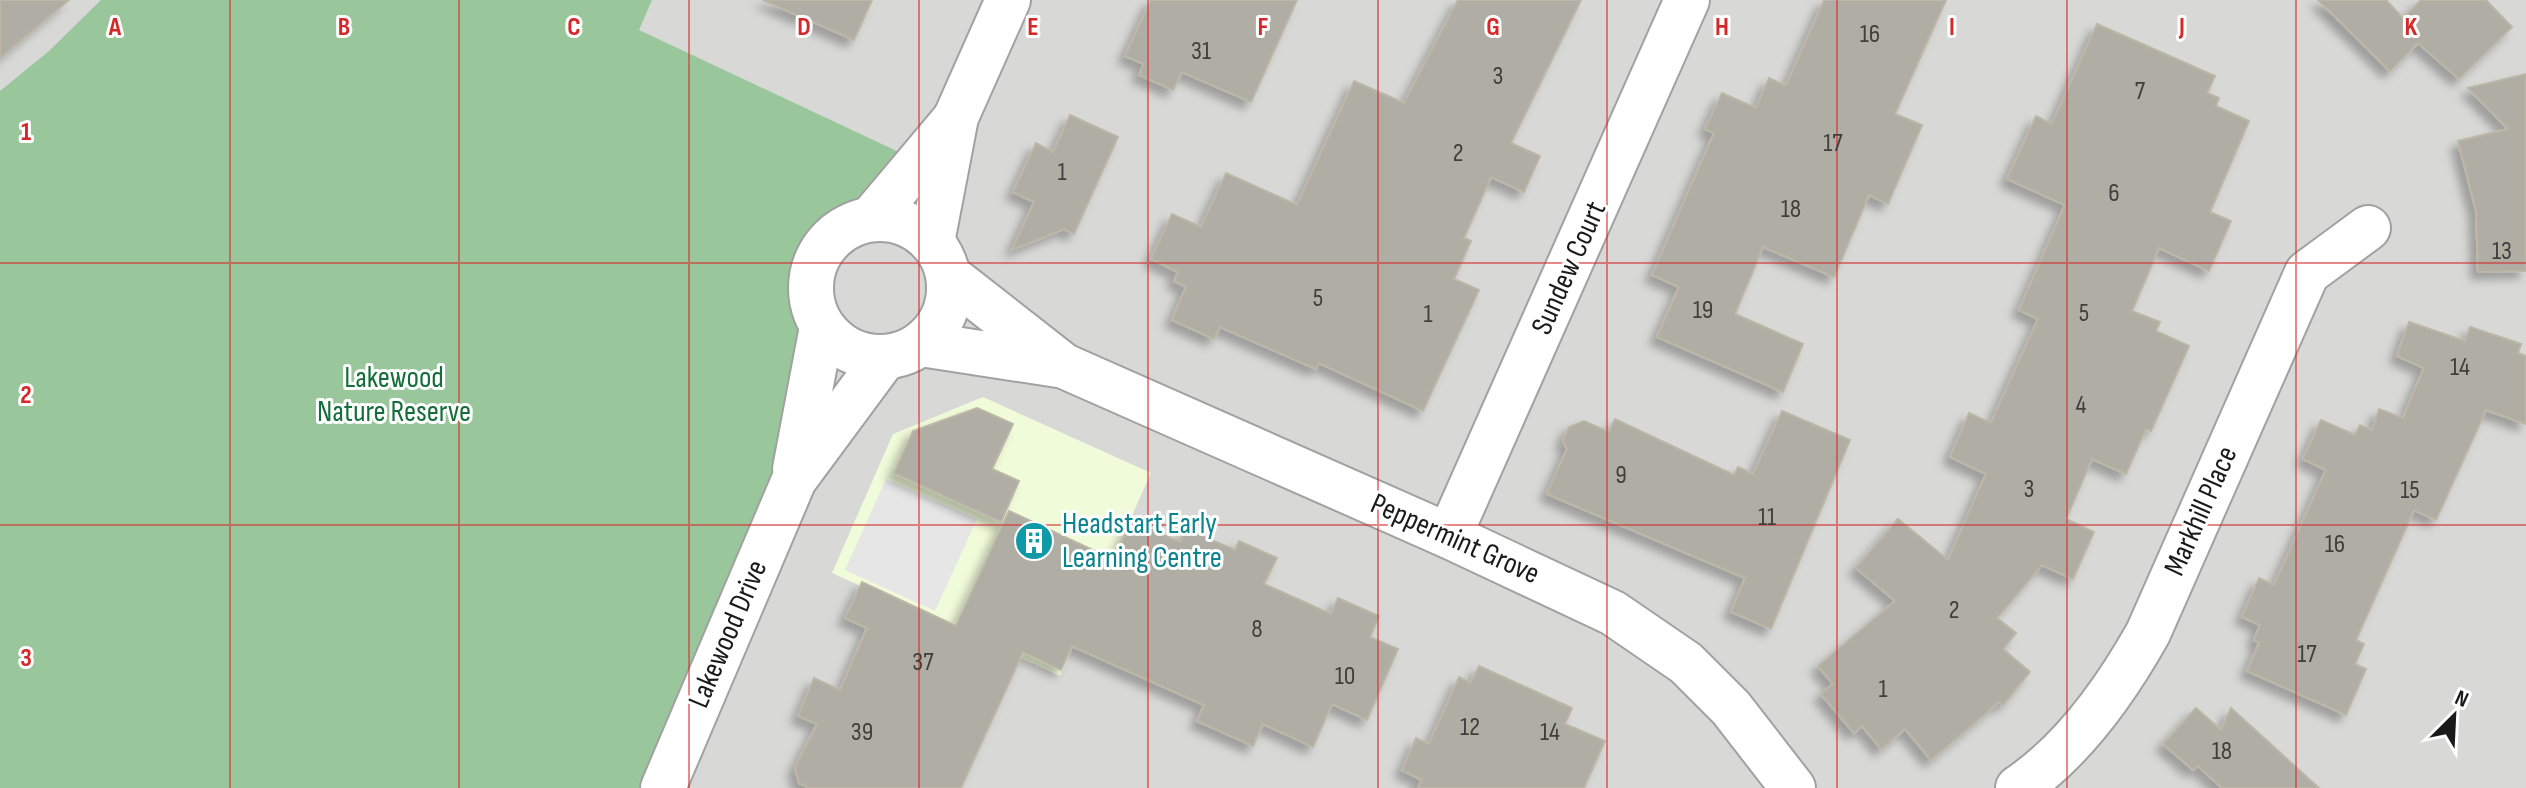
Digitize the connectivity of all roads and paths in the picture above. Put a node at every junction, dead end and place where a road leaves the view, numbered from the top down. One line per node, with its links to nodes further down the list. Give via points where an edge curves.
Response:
1 (1008, 0): 3 (street)
2 (1687, 0): 11 (street, Sundew Court)
3 (956, 117): 4 (street); 6 (street)
4 (871, 219): 6 (street, via 915,228); 7 (street, via 839,232 816,259 811,293)
5 (2368, 228): 14 (street, Markhill Place, via 2307,273 2129,667 2076,735)
6 (940, 259): 8 (street, via 944,314); 9 (street, Peppermint Grove)
7 (822, 327): 8 (street, via 839,344 861,354); 10 (street, Lakewood Drive)
8 (903, 350): 9 (street, Peppermint Grove); 10 (street, Lakewood Drive)
9 (1064, 366): 11 (street, Peppermint Grove)
10 (794, 480): 12 (street, Lakewood Drive)
11 (1449, 536): 13 (street, Peppermint Grove, via 1558,585 1652,638 1731,708)
12 (663, 788)
13 (1793, 788)
14 (2018, 788)

